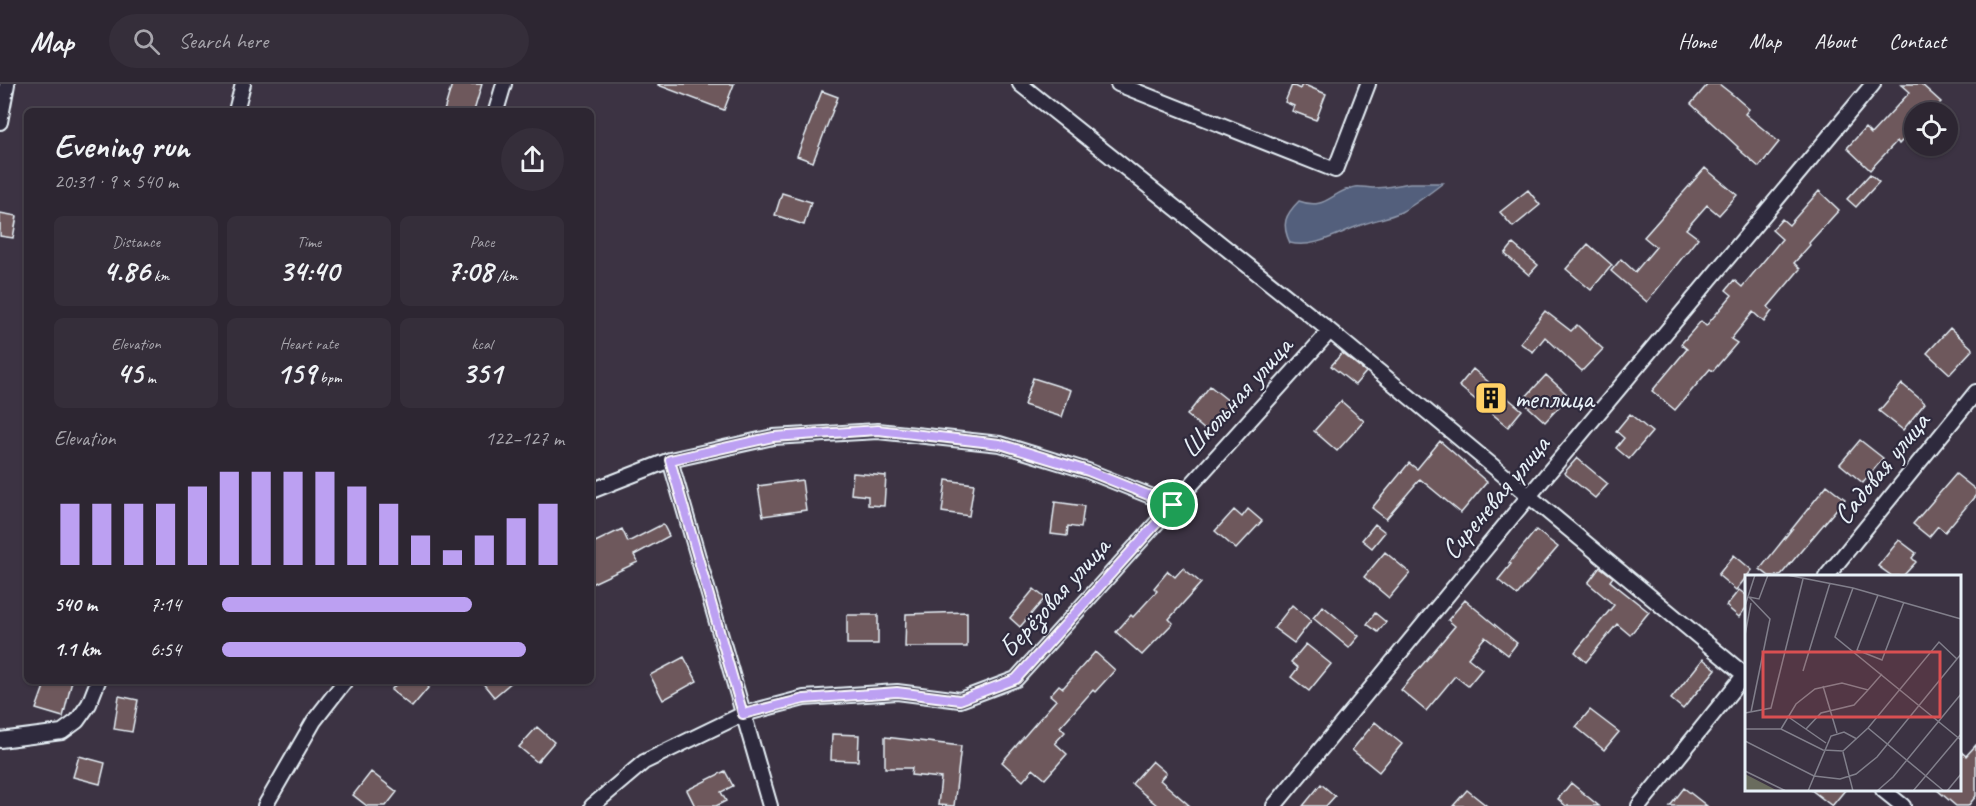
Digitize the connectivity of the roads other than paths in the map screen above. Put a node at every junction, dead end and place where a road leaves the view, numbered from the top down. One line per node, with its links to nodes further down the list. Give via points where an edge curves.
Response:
1 (7, 84): 10 (street)
2 (243, 84): 8 (street)
3 (504, 84): 9 (street)
4 (1020, 84): 11 (street)
5 (1119, 84): 6 (street, via 1335,170)
6 (1368, 84)
7 (1873, 84): 15 (street, Сиреневая улица)
8 (237, 108)
9 (497, 108)
10 (0, 122)
11 (1330, 331): 15 (street); 16 (street, Школьная улица)
12 (1976, 393): 17 (street, Садовая улица)
13 (670, 460): 14 (street); 16 (street, via 773,437 878,430 1000,444 1088,471); 22 (street)
14 (594, 490)
15 (1528, 496): 18 (street); 28 (street, Сиреневая улица)
16 (1173, 505): 22 (street, Берёзовая улица, via 1016,679 960,700 897,692 804,699)
17 (1827, 575)
18 (1745, 674)
19 (1745, 676): 29 (street)
20 (97, 684): 23 (street, via 77,721 62,732)
21 (343, 684): 25 (street, via 314,721)
22 (743, 714): 26 (street, Берёзовая улица, via 644,762); 27 (street)
23 (0, 740)
24 (1885, 791): 30 (street)
25 (270, 804)
26 (592, 806)
27 (770, 806)
28 (1274, 806)
29 (1639, 806)
30 (1903, 806)

